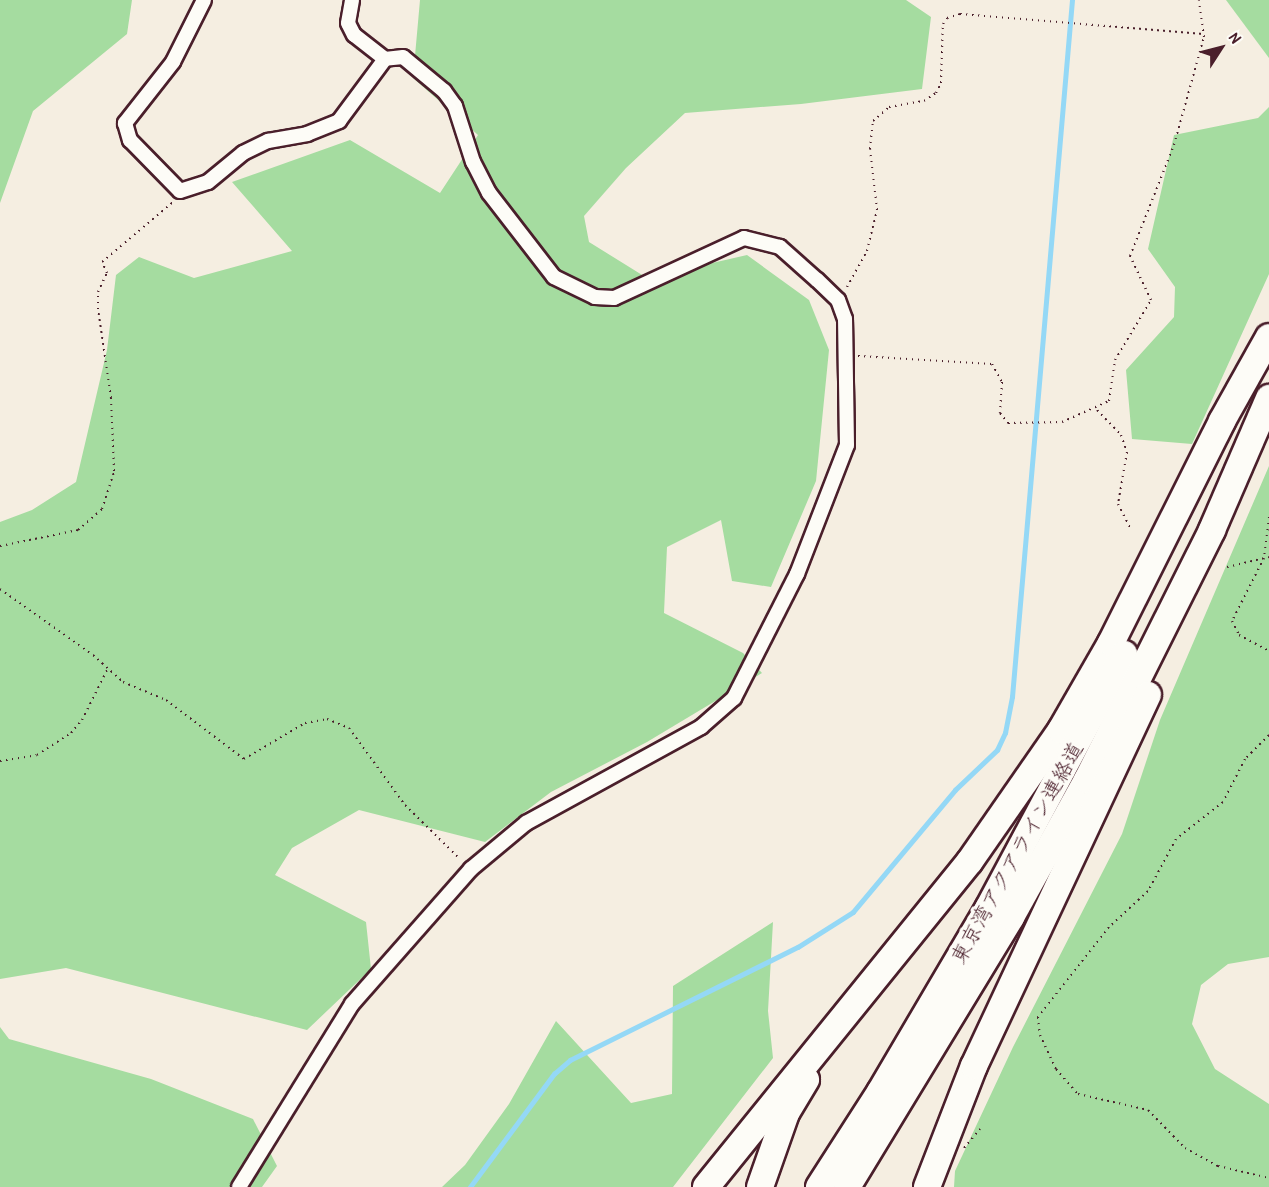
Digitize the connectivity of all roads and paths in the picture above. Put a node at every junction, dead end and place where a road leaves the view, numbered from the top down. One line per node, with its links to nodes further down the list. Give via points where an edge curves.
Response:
1 (204, 0): 6 (street, via 173,62 125,123 130,140)
2 (352, 0): 5 (street, via 348,22 354,35)
3 (1199, 0): 4 (path)
4 (1203, 34): 7 (path, via 960,14 947,18 943,24 941,83 936,93 924,101 889,107 873,121 870,149 877,210 867,251); 11 (path, via 1174,145 1130,256 1151,300 1116,360 1109,401)
5 (385, 59): 6 (street, via 339,121 308,134 268,141 243,153 208,182); 7 (street, via 403,57 444,91 455,106 473,162 489,193 554,277 595,297 614,298 744,238 780,247)
6 (180, 190): 15 (path, via 169,210 102,262 108,273 98,292 98,309 111,398 114,471 102,509 78,530)
7 (838, 300): 9 (street, via 845,319)
8 (1269, 338): 25 (highway, via 1222,421 1112,643 1061,730 970,861); 31 (highway, 東京湾アクアライン連絡道, via 1123,656 988,907 880,1092)
9 (846, 355): 11 (path, via 992,364 1002,382 1000,413 1008,423 1062,422); 24 (street, via 847,445 797,574 734,698 701,727 526,823)
10 (1269, 398): 32 (highway, 東京湾アクアライン連絡道, via 1216,519 1087,780 1011,918)
11 (1096, 410): 14 (path, via 1121,435 1127,452 1118,504)
12 (1269, 411): 26 (highway, via 1226,537 1161,665)
13 (1269, 517): 17 (path)
14 (1131, 530)
15 (0, 546)
16 (1269, 557): 17 (path)
17 (1263, 558): 18 (path); 20 (path, via 1232,621 1239,635)
18 (1227, 567)
19 (0, 589): 21 (path)
20 (1269, 651)
21 (108, 669): 23 (path, via 82,720 71,733 37,755); 24 (path, via 123,682 186,713 244,759 305,723 327,719 349,728 405,805)
22 (1269, 735): 27 (path, via 1245,759 1223,802 1176,839 1148,891 1108,927 1038,1017 1041,1035 1056,1069 1078,1094 1148,1110 1185,1148 1218,1166)
23 (0, 761)
24 (471, 869): 28 (street, via 352,1004)
25 (866, 986): 29 (highway); 30 (highway, via 786,1113)
26 (974, 1066): 33 (highway, via 948,1104); 34 (highway)
27 (1269, 1178)
28 (239, 1187)
29 (706, 1187)
30 (760, 1187)
31 (819, 1187)
32 (848, 1187)
33 (909, 1187)
34 (927, 1187)

